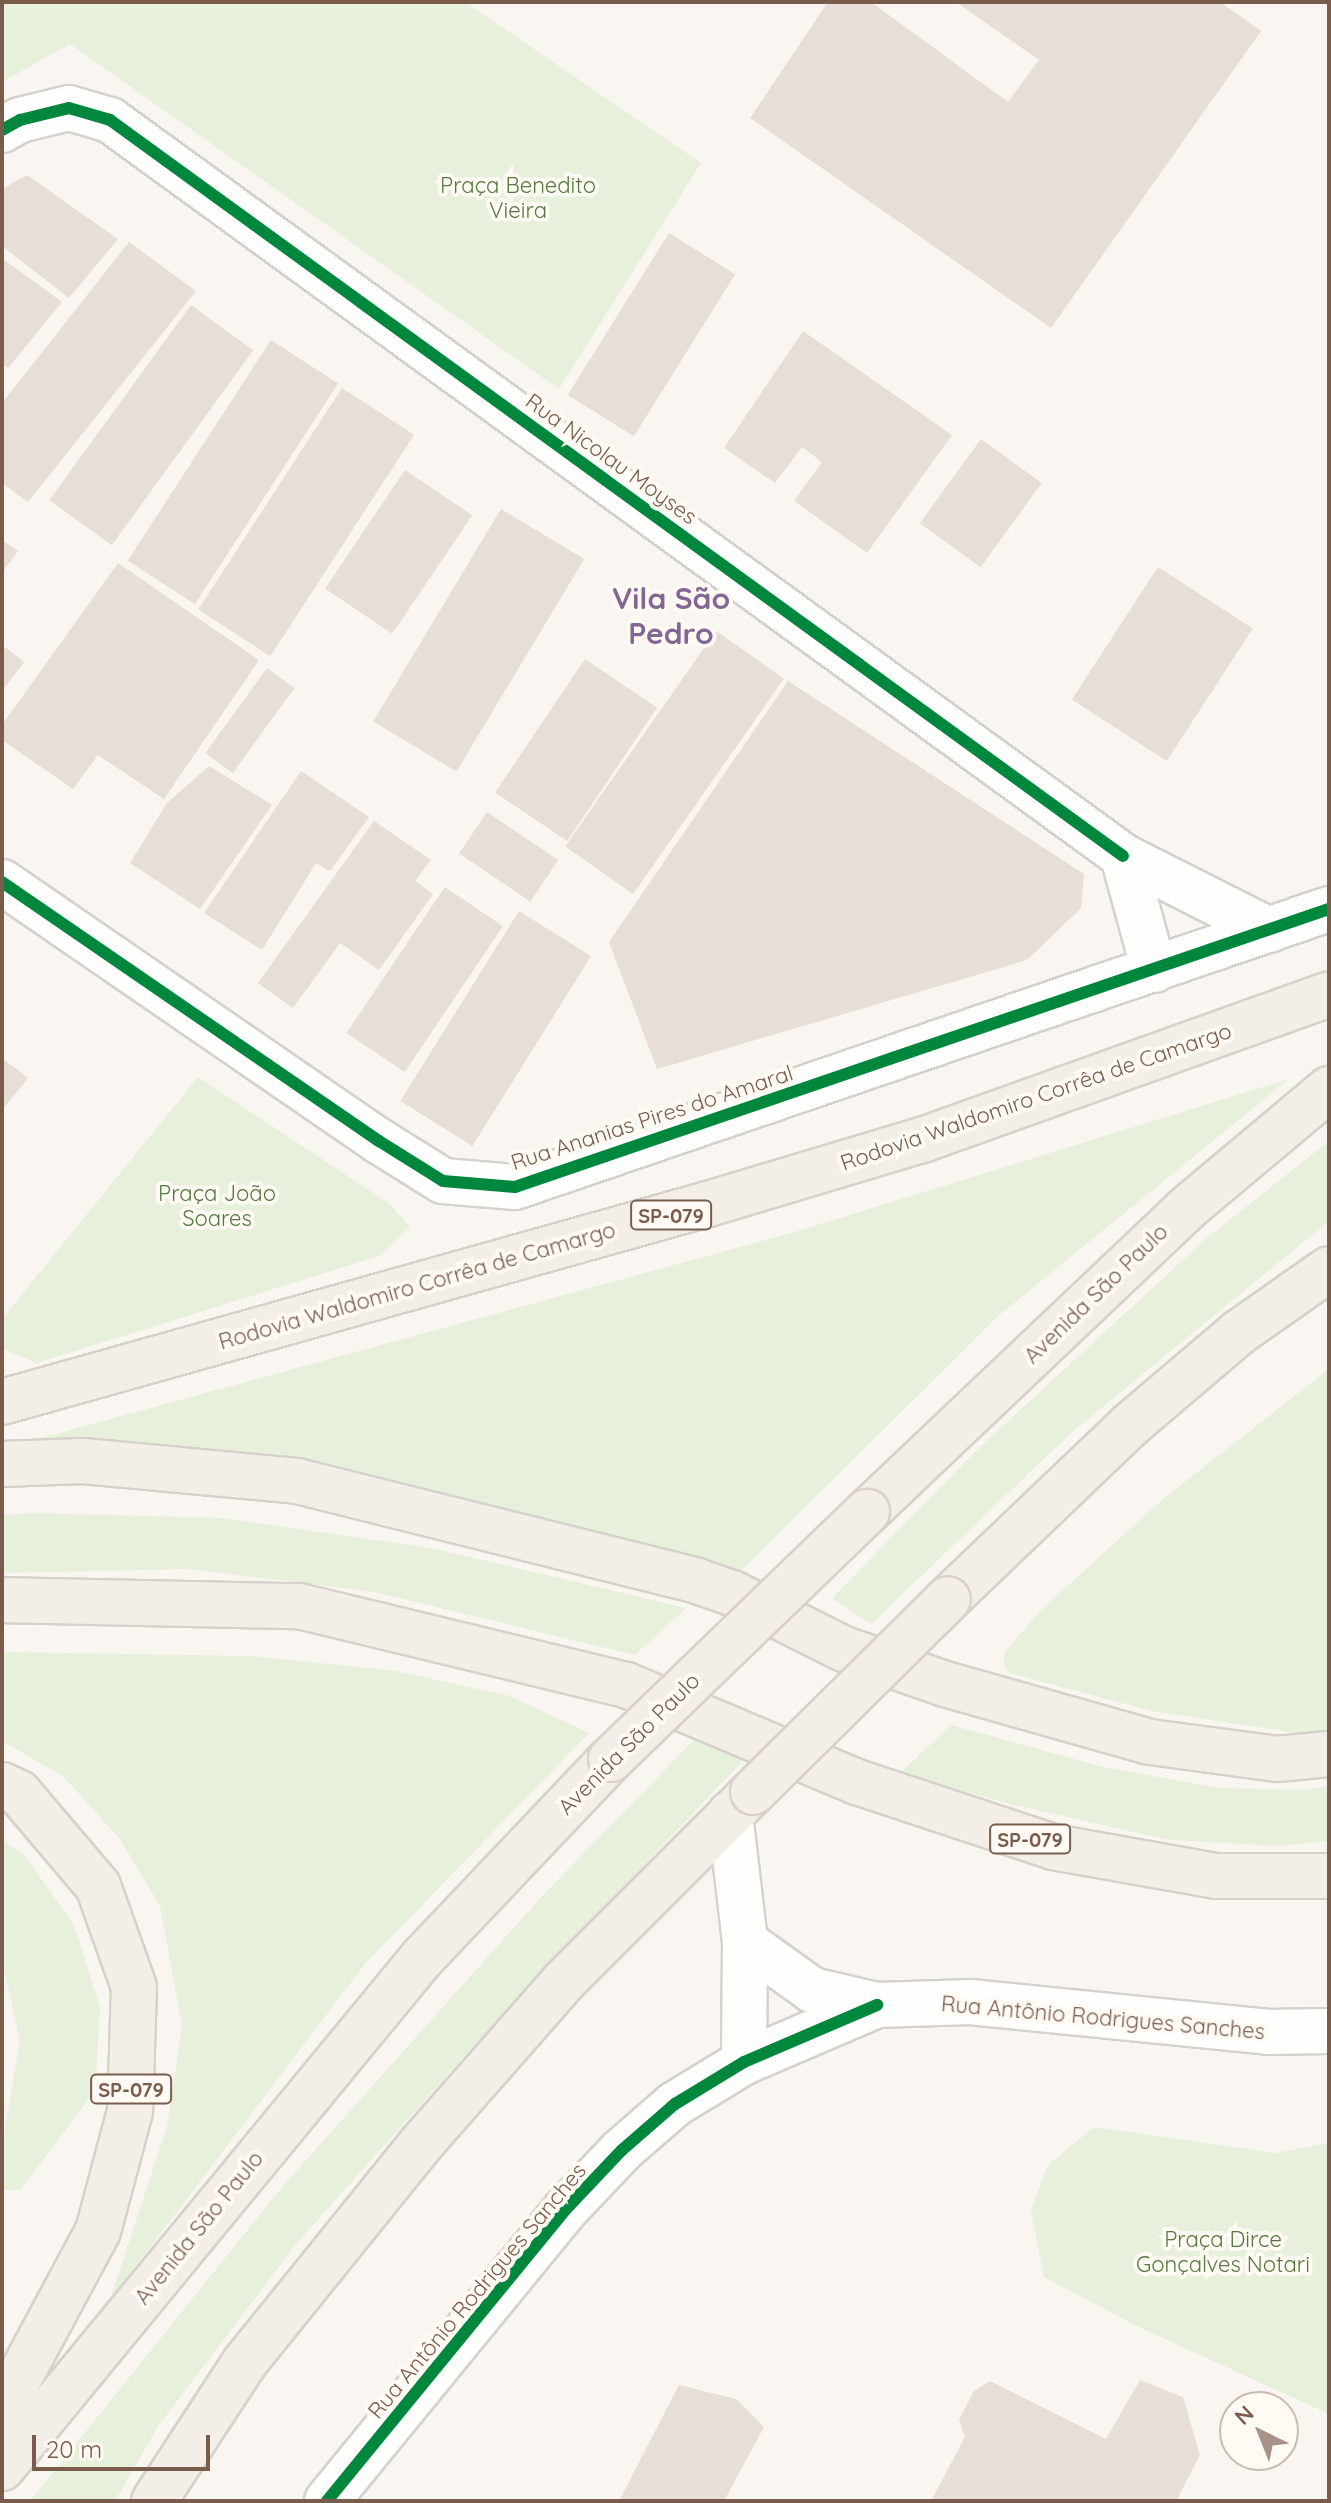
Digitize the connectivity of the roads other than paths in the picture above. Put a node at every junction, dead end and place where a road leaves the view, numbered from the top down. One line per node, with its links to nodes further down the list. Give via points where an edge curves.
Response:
1 (2, 130): 2 (street, Rua Nicolau Moyses, via 69,108 110,120)
2 (1123, 856): 5 (street, Rua Nicolau Moyses); 6 (street)
3 (2, 882): 6 (street, Rua Ananias Pires do Amaral, via 443,1181 515,1187)
4 (1329, 909): 5 (street, Rua Ananias Pires do Amaral)
5 (1269, 930): 6 (street, Rua Ananias Pires do Amaral)
6 (1154, 970)
7 (1329, 994): 10 (main road, Rodovia Waldomiro Corrêa de Camargo / SP-079, via 922,1140)
8 (1329, 1089): 22 (main road, Avenida São Paulo, bridge, via 1186,1209 611,1759 422,1958)
9 (1326, 1271): 15 (main road, bridge, via 1238,1333 1130,1425)
10 (2, 1402)
11 (2, 1464): 13 (main road, via 83,1461 297,1481 682,1577 734,1594 844,1649 945,1684 1150,1742 1277,1759)
12 (2, 1600): 16 (main road, SP-079, via 299,1606 626,1685 857,1782 1053,1847 1215,1876)
13 (1329, 1754)
14 (2, 1785): 21 (main road, SP-079, via 19,1793 98,1886 134,1987 130,2111 98,2231)
15 (742, 1803): 17 (street); 23 (main road, via 563,1982 420,2145 245,2362)
16 (1329, 1876)
17 (745, 1942): 18 (street, Rua Antônio Rodrigues Sanches, via 812,1990); 20 (street)
18 (877, 2005): 19 (street, Rua Antônio Rodrigues Sanches, via 970,2002 1268,2032); 20 (street, Rua Antônio Rodrigues Sanches)
19 (1329, 2031)
20 (744, 2062): 24 (street, Rua Antônio Rodrigues Sanches, via 675,2104 622,2150 566,2209)
21 (2, 2410)
22 (2, 2468)
23 (154, 2501)
24 (327, 2501)

